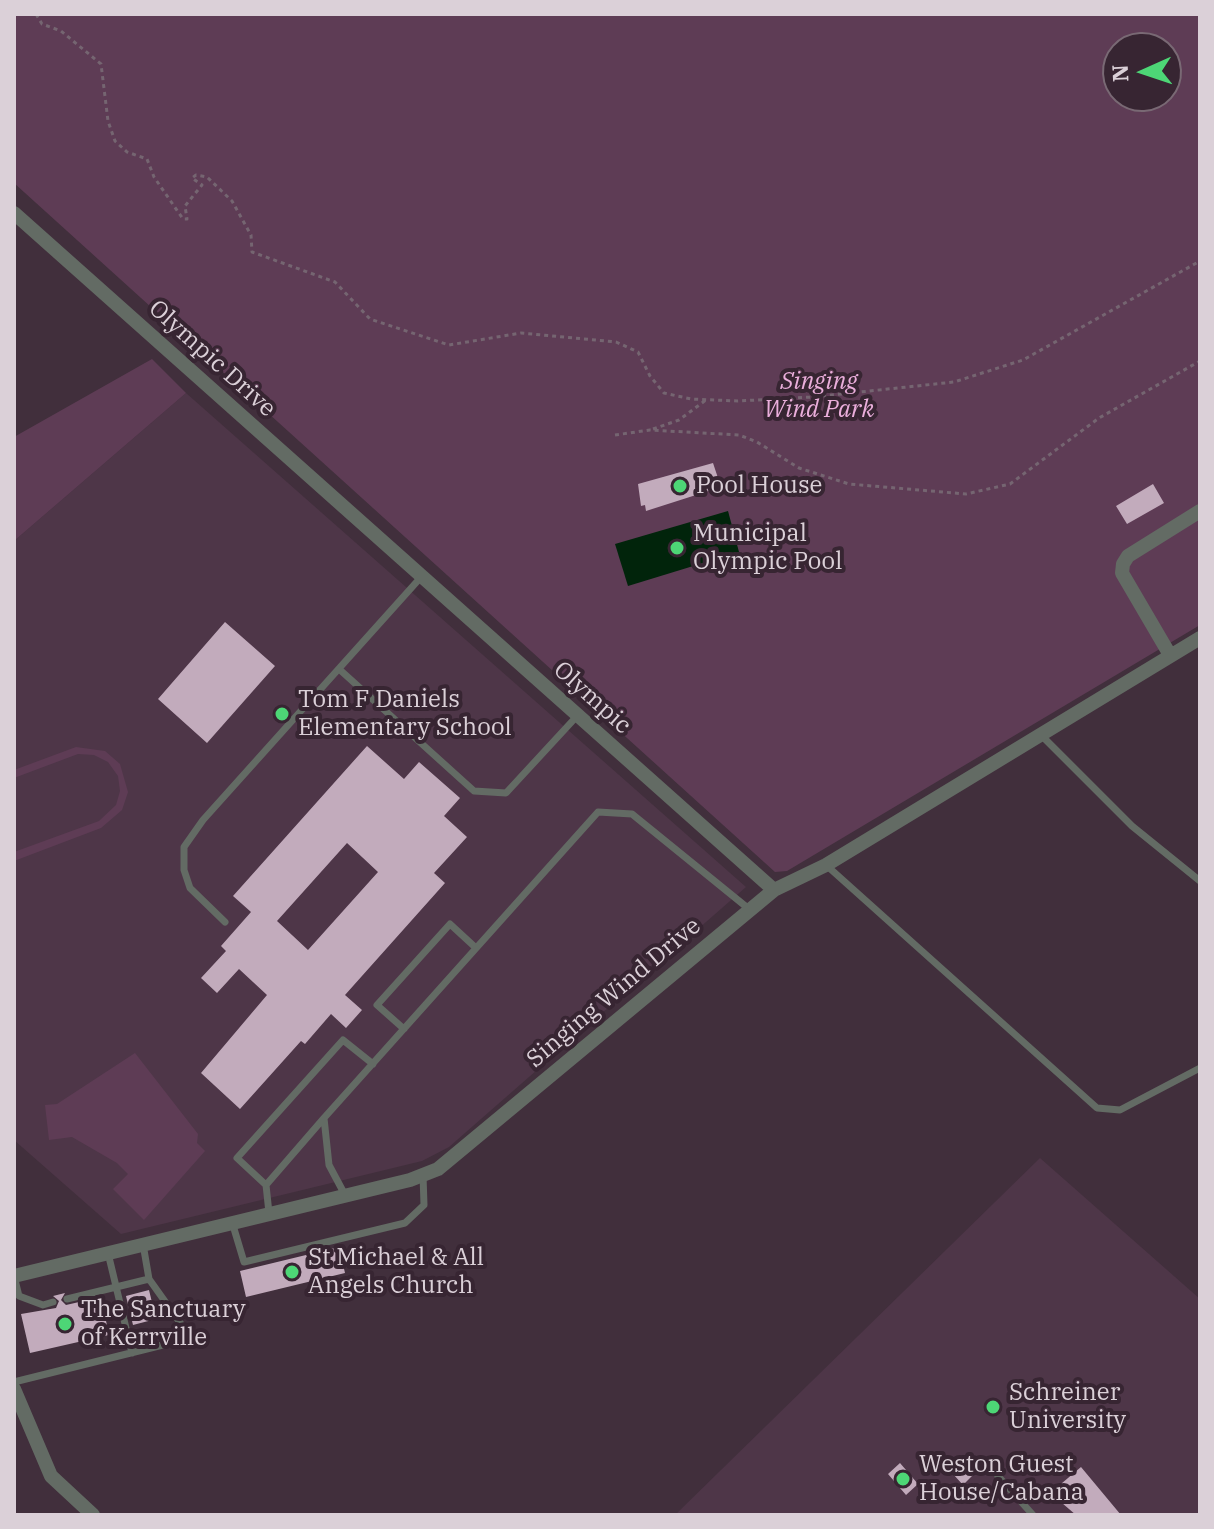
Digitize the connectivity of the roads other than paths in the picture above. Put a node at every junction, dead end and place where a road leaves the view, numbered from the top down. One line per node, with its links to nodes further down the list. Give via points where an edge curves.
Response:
1 (17, 222): 3 (street, Olympic Drive)
2 (1200, 511): 6 (street, via 1123,564 1122,573)
3 (380, 539): 4 (street, Olympic)
4 (422, 576): 7 (lane); 8 (street, Olympic)
5 (1200, 638): 6 (street, Singing Wind Drive)
6 (1170, 655): 9 (street, Singing Wind Drive)
7 (339, 669): 8 (lane, via 474,791 506,793); 14 (lane, via 184,847 190,888)
8 (578, 715): 12 (street, Olympic)
9 (1042, 736): 10 (street, Singing Wind Drive); 11 (lane, via 1132,826)
10 (826, 865): 12 (street, Singing Wind Drive); 18 (lane, via 1097,1108 1120,1110)
11 (1200, 881)
12 (774, 890): 13 (street, Singing Wind Drive)
13 (749, 909): 15 (lane, via 632,814 598,812); 20 (street, Singing Wind Drive, via 438,1169)
14 (225, 922)
15 (476, 948): 16 (lane); 16 (lane, via 450,924 408,970 377,1005)
16 (404, 1029): 17 (lane)
17 (373, 1064): 19 (lane); 21 (lane, via 343,1040 237,1158)
18 (1200, 1068)
19 (324, 1118): 21 (lane); 22 (lane, via 329,1165)
20 (423, 1175): 22 (street, Singing Wind Drive); 24 (lane, via 424,1205 405,1223 244,1262)
21 (266, 1185): 23 (lane)
22 (345, 1195): 23 (street, Singing Wind Drive)
23 (269, 1213): 24 (street, Singing Wind Drive)
24 (232, 1222): 25 (street, Singing Wind Drive)
25 (143, 1244): 26 (street, Singing Wind Drive); 28 (lane)
26 (108, 1253): 27 (street, Singing Wind Drive); 29 (lane)
27 (14, 1276): 31 (lane, via 19,1296 43,1305)
28 (149, 1279): 29 (lane); 32 (lane, via 191,1338)
29 (117, 1287): 30 (lane); 32 (lane)
30 (67, 1299)
31 (53, 1302)
32 (132, 1353): 33 (lane)
33 (14, 1382)
34 (14, 1389): 36 (street, via 51,1476)
35 (998, 1476): 37 (lane)
36 (93, 1515)
37 (1033, 1515)

